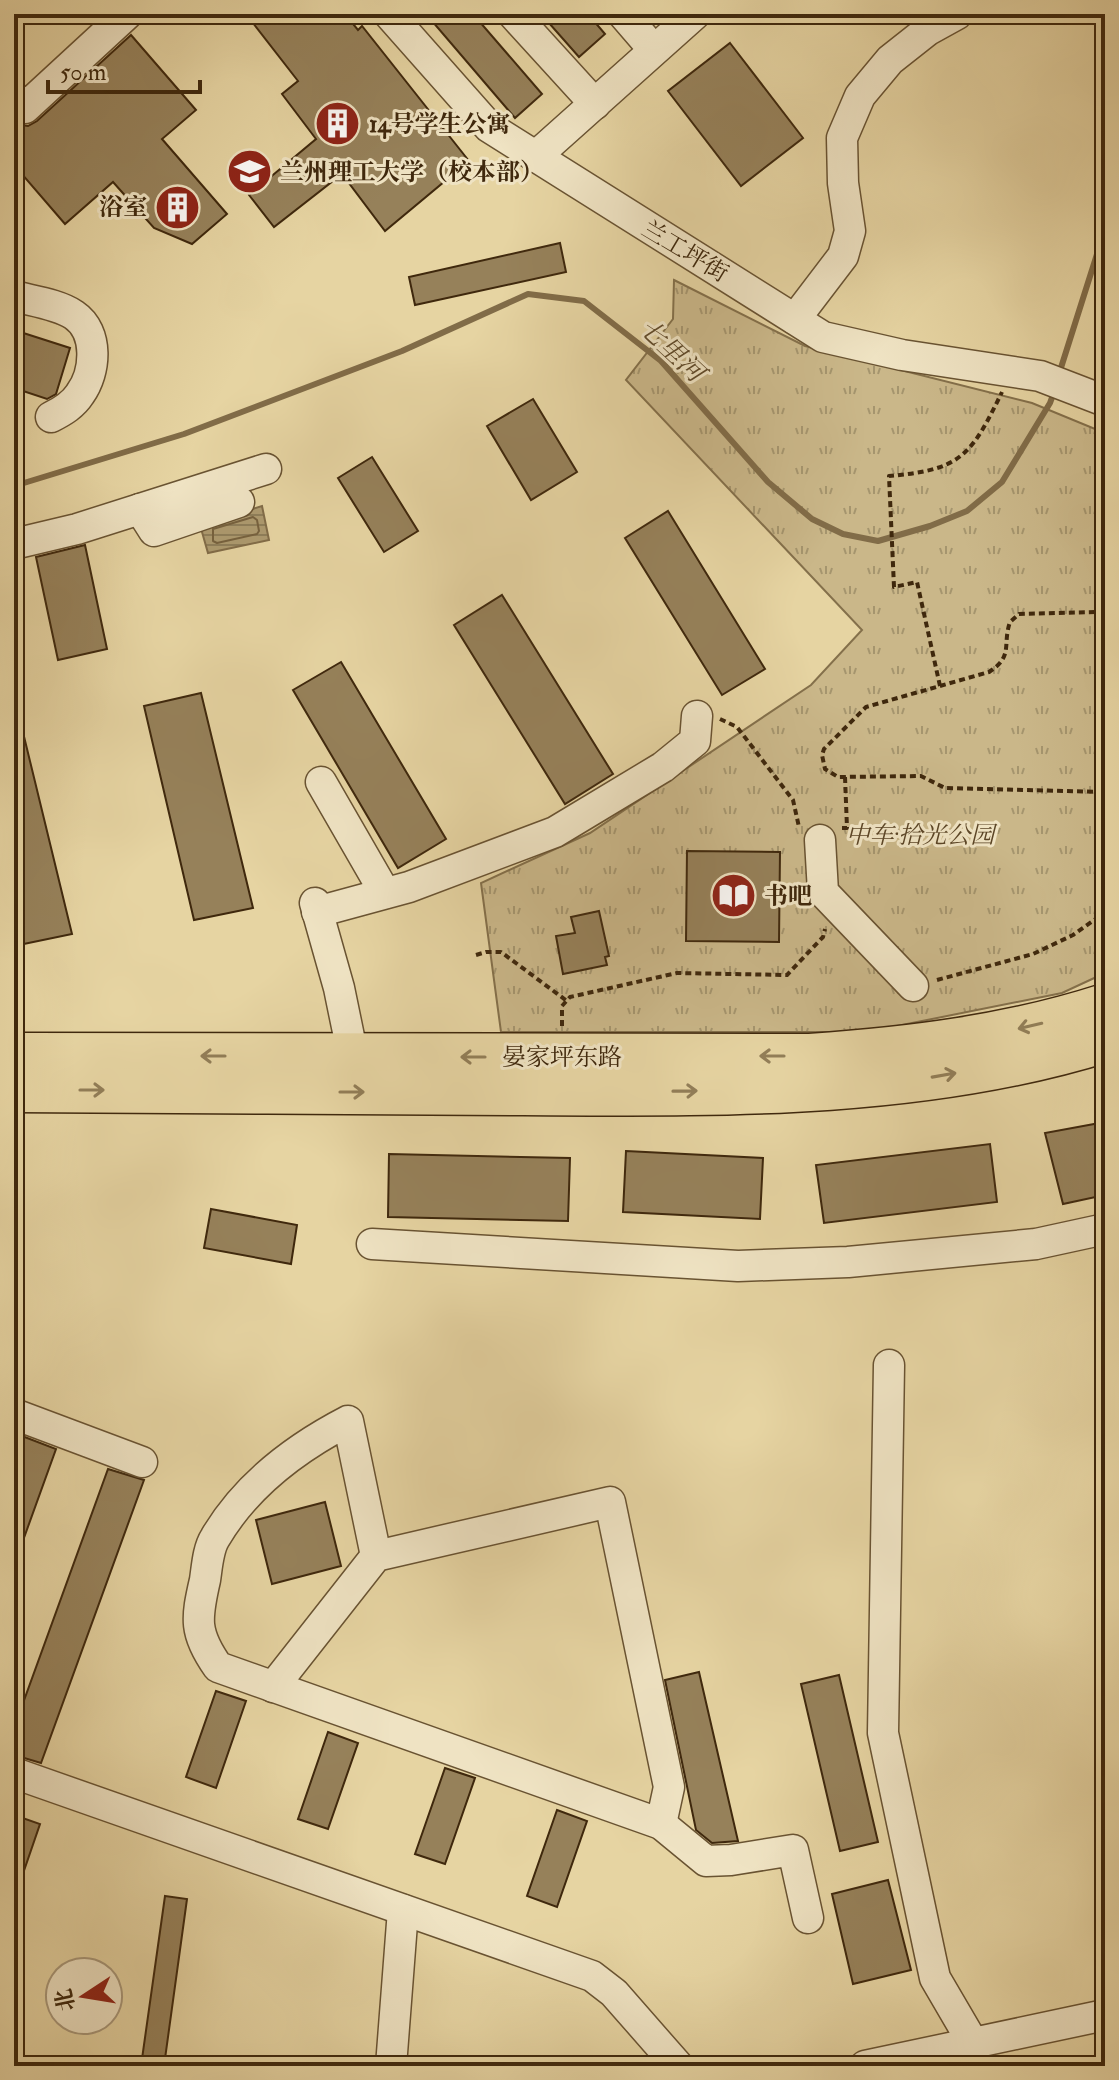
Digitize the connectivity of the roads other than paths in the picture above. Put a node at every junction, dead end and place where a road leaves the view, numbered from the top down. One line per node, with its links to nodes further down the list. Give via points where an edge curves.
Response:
1 (127, 14): 8 (street, via 25,108)
2 (389, 14): 10 (street, 兰工坪街, via 489,127)
3 (513, 14): 9 (street)
4 (623, 14): 7 (street)
5 (695, 14): 7 (street)
6 (957, 14): 12 (street, via 890,60 860,96 842,138 850,231 843,256)
7 (654, 50): 9 (street)
8 (14, 97)
9 (595, 104): 10 (street)
10 (535, 157): 12 (street, 兰工坪街)
11 (14, 296): 14 (street, via 67,311 90,338 92,362 86,385 72,404)
12 (795, 319): 13 (street, 兰工坪街, via 823,337 1040,376)
13 (1103, 401)
14 (51, 417)
15 (266, 469): 17 (street)
16 (239, 502): 17 (street, via 154,531)
17 (140, 509): 18 (street)
18 (14, 544)
19 (697, 716): 22 (street, via 695,741 663,767 555,832)
20 (321, 782): 22 (street)
21 (820, 834): 23 (street, via 814,899)
22 (385, 893): 27 (street, via 316,907)
23 (913, 986)
24 (1105, 1006): 27 (highway, 晏家坪东路, one-way to 27, via 995,1034 907,1049 810,1056)
25 (1105, 1040): 28 (highway, 晏家坪东路, one-way to 25, via 607,1093 811,1088 910,1081)
26 (14, 1055): 27 (highway, 晏家坪东路, one-way to 26)
27 (353, 1056)
28 (14, 1090)
29 (1105, 1229): 30 (street, via 1036,1244 848,1262 738,1266)
30 (372, 1244)
31 (889, 1365): 41 (street, via 883,1733 935,1978)
32 (15, 1418): 33 (street)
33 (142, 1462)
34 (376, 1556): 35 (street); 35 (street, via 348,1421 311,1440 262,1477 213,1540 198,1613 202,1644 218,1667); 37 (street, via 610,1502 669,1787)
35 (273, 1687): 37 (street)
36 (14, 1773): 38 (street)
37 (661, 1824): 39 (street, via 706,1861 793,1850)
38 (403, 1910): 42 (street); 43 (street, via 592,1976 614,1993)
39 (808, 1918)
40 (1105, 2015): 41 (street)
41 (973, 2043): 44 (street)
42 (391, 2066)
43 (678, 2066)
44 (865, 2066)

